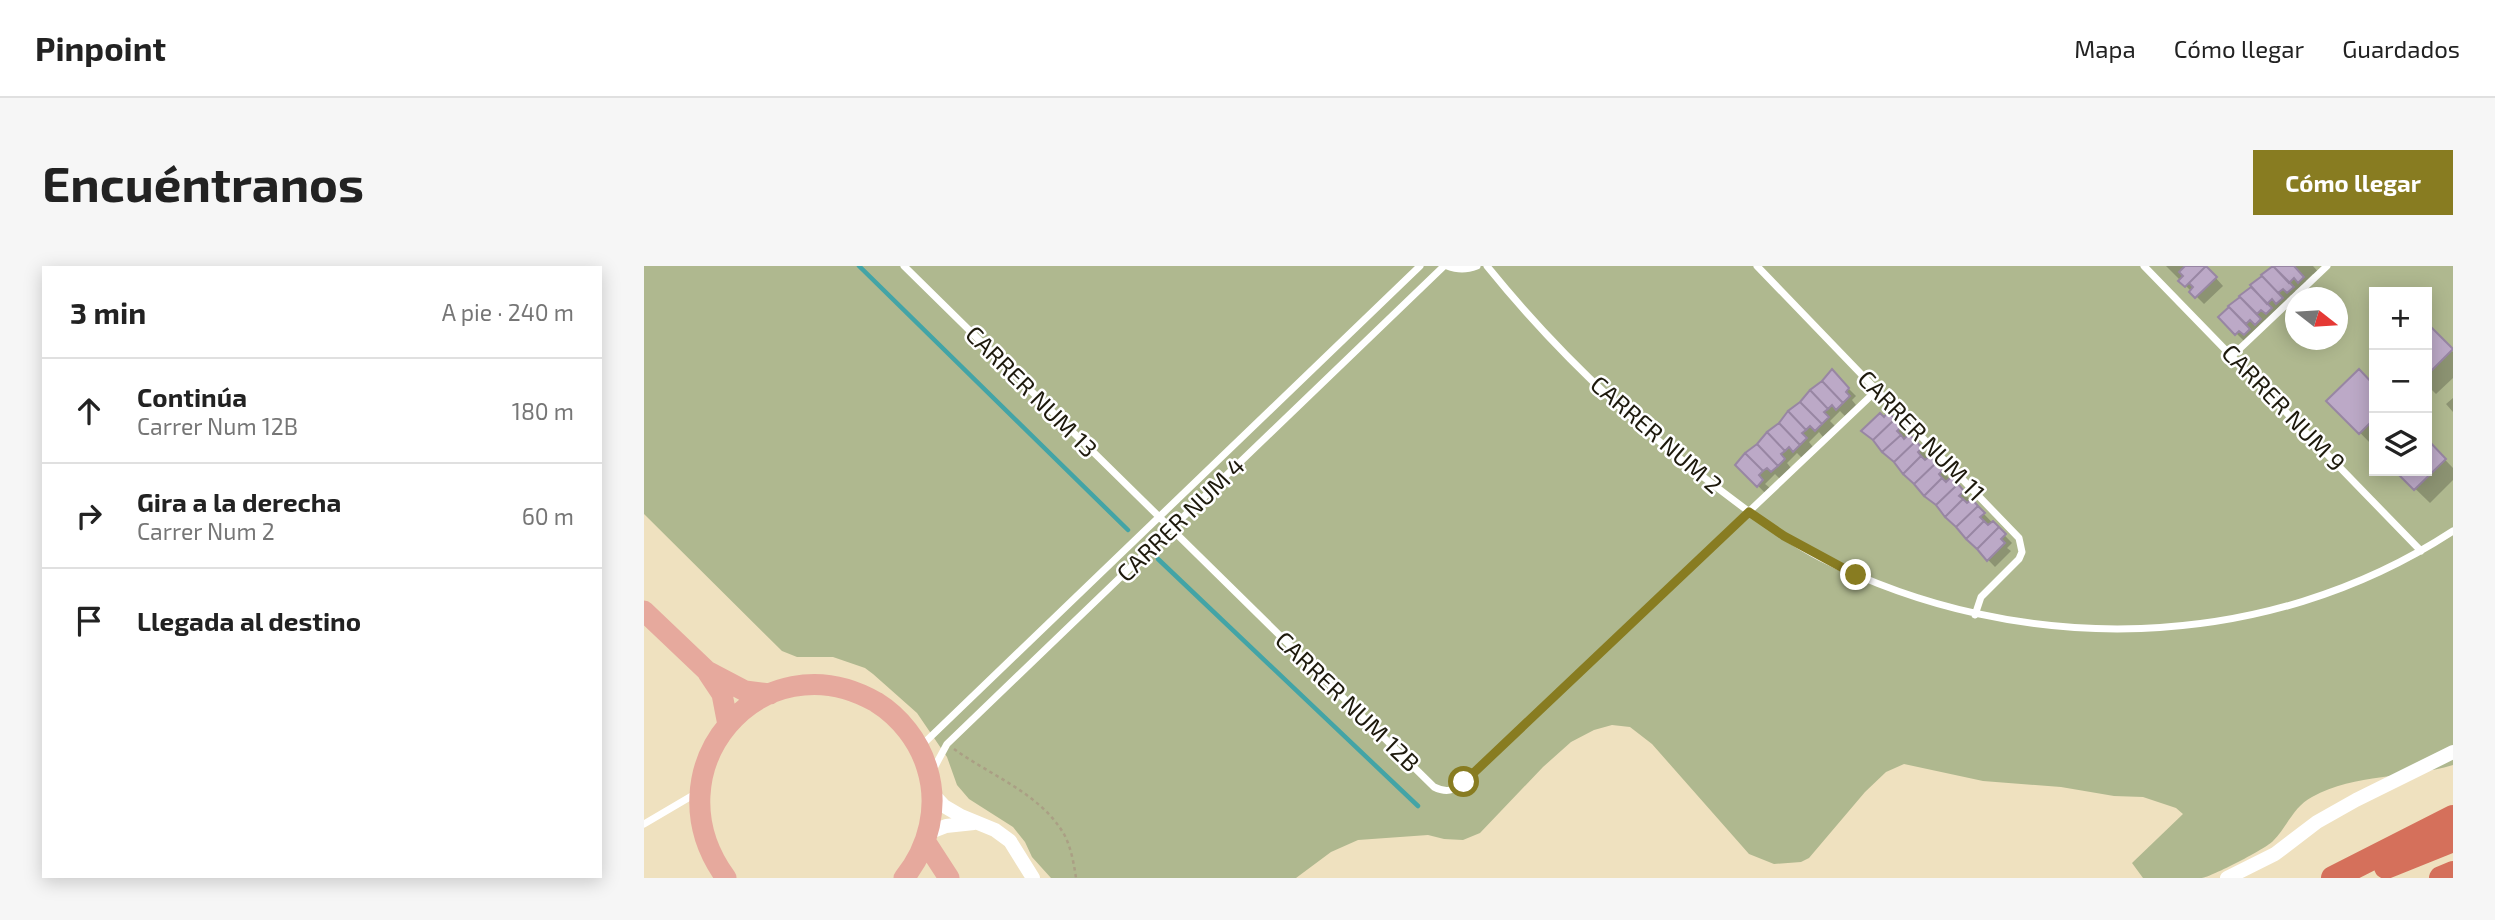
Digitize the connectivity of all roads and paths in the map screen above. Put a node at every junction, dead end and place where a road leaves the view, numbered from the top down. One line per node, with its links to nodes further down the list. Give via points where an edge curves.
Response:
1 (904, 266): 12 (lane, CARRER NUM 13)
2 (1420, 266): 12 (lane, CARRER NUM 4)
3 (1445, 266): 4 (lane, via 1456,270); 13 (lane, CARRER NUM 4)
4 (1477, 266)
5 (1488, 266): 11 (lane, CARRER NUM 2, via 1535,322 1619,407)
6 (1757, 266): 10 (lane, CARRER NUM 11)
7 (2144, 266): 9 (lane, CARRER NUM 9)
8 (2327, 266): 9 (lane)
9 (2232, 356): 15 (lane, CARRER NUM 9)
10 (1877, 390): 11 (lane, CARRER NUM 12B); 17 (lane, CARRER NUM 11, via 2019,538 2020,559 1982,597)
11 (1749, 512): 13 (lane, CARRER NUM 12B, via 1464,782 1443,791); 17 (lane, CARRER NUM 2, via 1856,575)
12 (1158, 517): 13 (lane, CARRER NUM 12B); 22 (lane, CARRER NUM 4)
13 (1171, 530): 21 (lane, CARRER NUM 4)
14 (2453, 531): 15 (lane, CARRER NUM 2)
15 (2421, 551): 17 (lane, CARRER NUM 2, via 2368,578 2279,610 2205,623 2074,628)
16 (644, 611): 18 (main road)
17 (1975, 615)
18 (707, 671): 19 (main road, via 745,691); 20 (main road, via 722,694)
19 (770, 694): 20 (main road); 22 (main road, via 813,685 855,692 892,714)
20 (728, 725): 25 (main road, via 708,756)
21 (947, 744): 24 (lane, CARRER NUM 4, via 936,761); 36 (path, via 1050,816 1065,836)
22 (919, 748): 24 (main road)
23 (2453, 752): 37 (street, via 2336,811 2275,854)
24 (931, 787): 27 (street, via 944,806); 29 (main road)
25 (699, 792): 28 (lane); 32 (main road, via 701,829)
26 (2453, 817): 38 (highway)
27 (979, 823): 29 (street, via 946,826); 35 (street, via 1010,841)
28 (644, 824)
29 (926, 837): 33 (main road); 34 (main road)
30 (2453, 840): 39 (highway)
31 (2453, 873): 40 (highway)
32 (726, 878)
33 (904, 878)
34 (949, 878)
35 (1033, 878)
36 (1076, 878)
37 (2227, 878)
38 (2333, 878)
39 (2359, 878)
40 (2441, 878)

